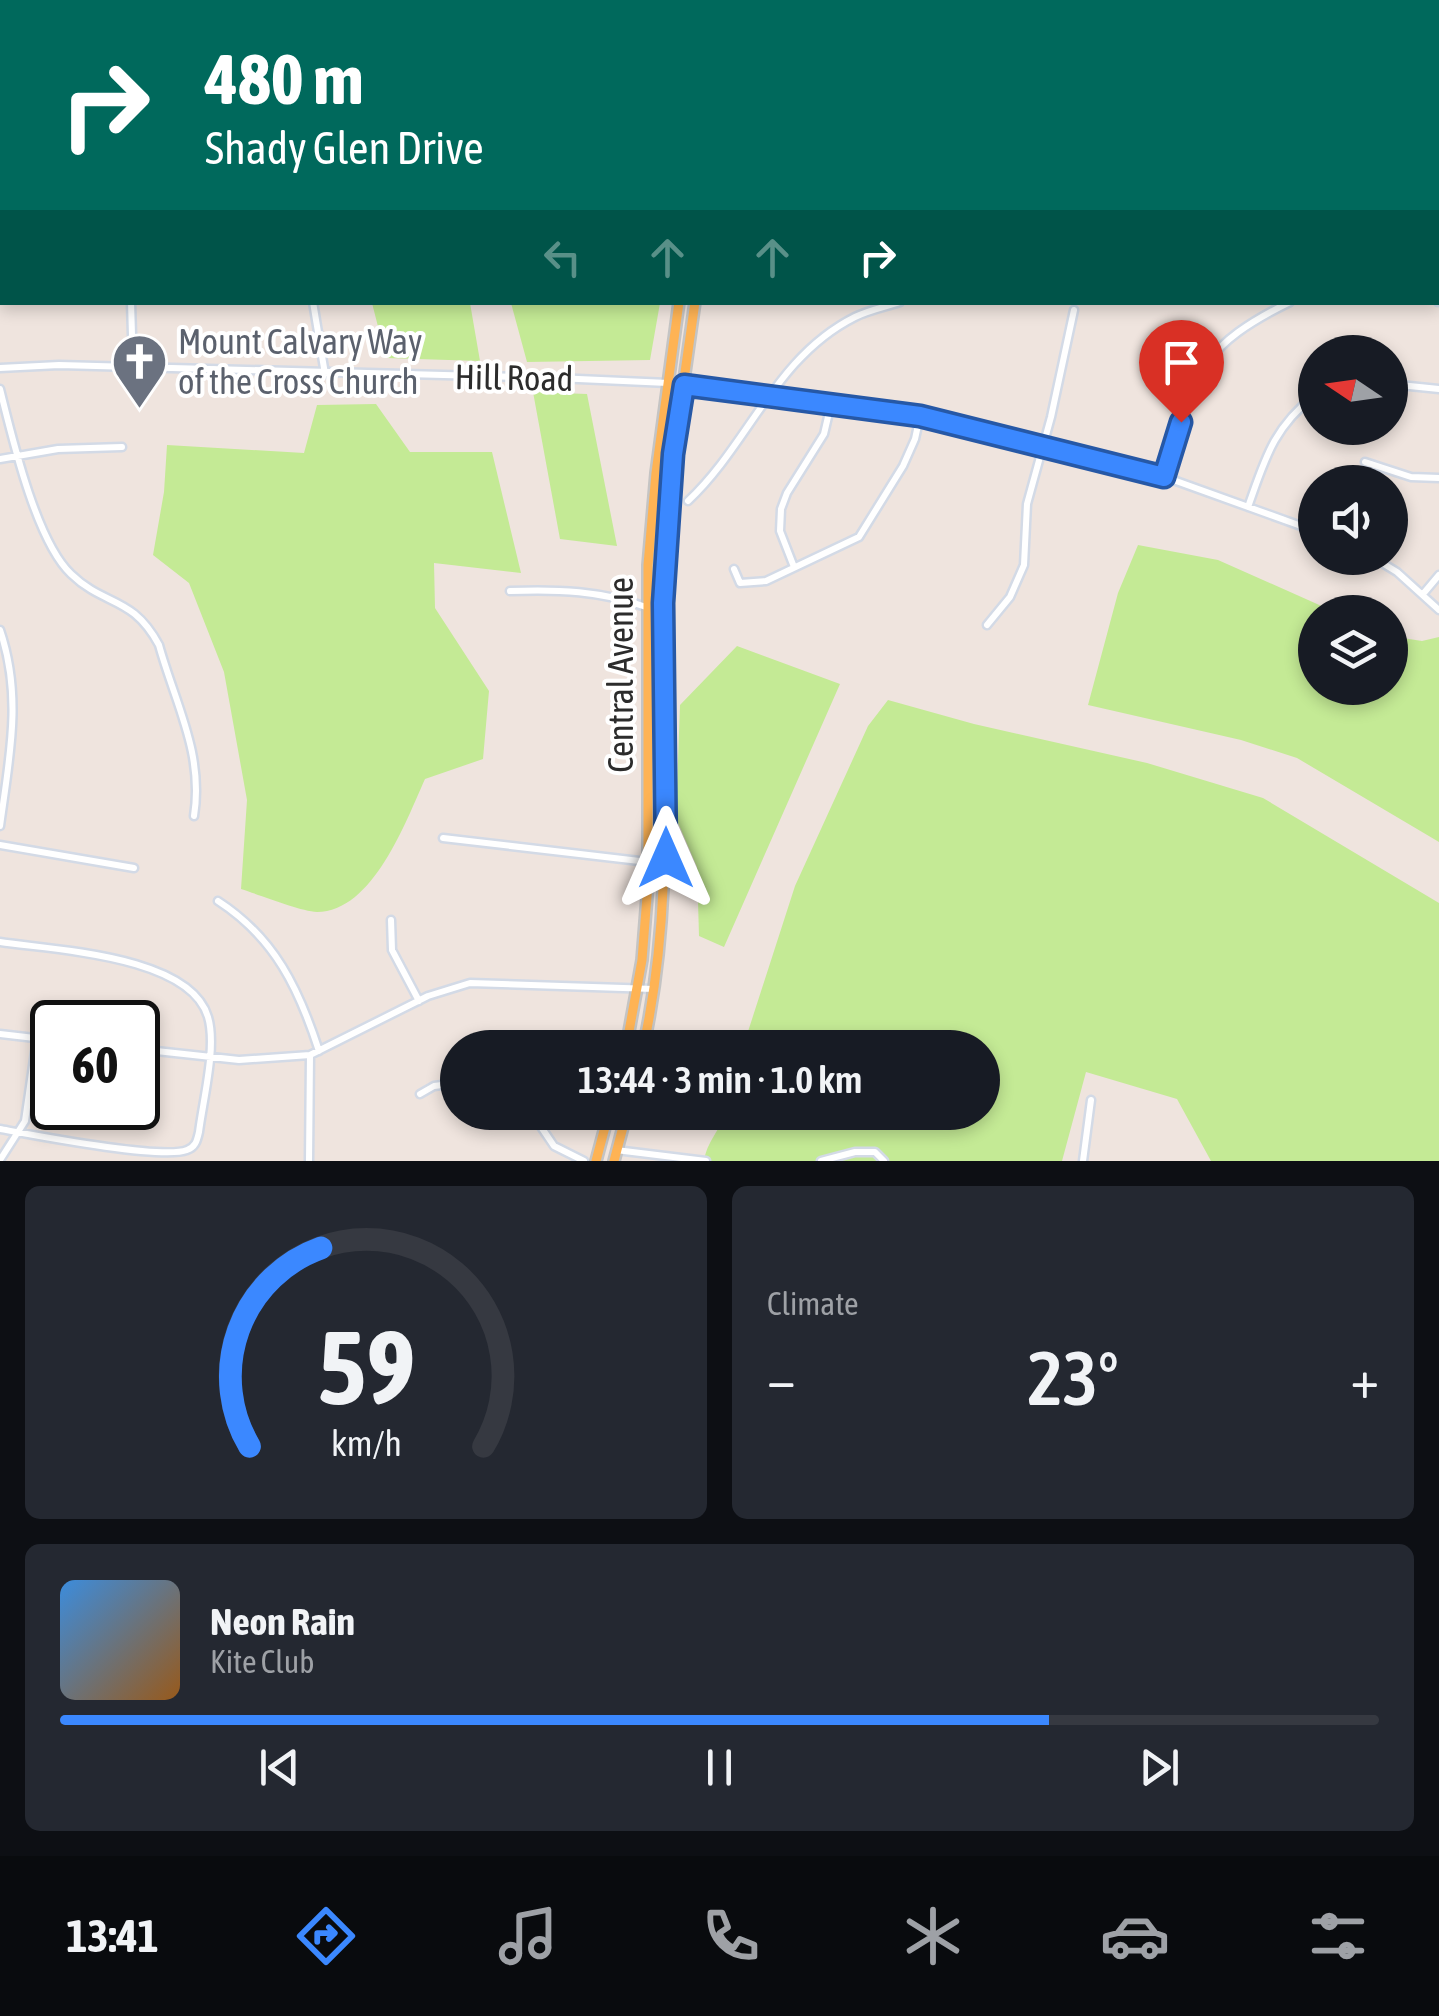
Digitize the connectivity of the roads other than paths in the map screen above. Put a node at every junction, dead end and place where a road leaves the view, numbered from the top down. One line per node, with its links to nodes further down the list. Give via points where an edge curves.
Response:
1 (131, 305): 9 (street)
2 (314, 305): 10 (street)
3 (678, 305): 11 (main road, Central Avenue)
4 (695, 305): 12 (main road, Central Avenue)
5 (891, 305): 16 (street, via 838,329 800,358)
6 (1285, 305): 25 (street, via 1226,340 1204,363)
7 (1074, 310): 20 (street)
8 (0, 368): 9 (street, Hill Road)
9 (133, 368): 10 (street, Hill Road)
10 (326, 374): 11 (street, Hill Road)
11 (668, 383): 12 (street, Hill Road); 36 (main road, Central Avenue)
12 (684, 385): 16 (street, Hill Road); 50 (main road, Central Avenue, via 663,603 666,858)
13 (1408, 386): 15 (street)
14 (0, 389): 22 (street)
15 (1439, 389)
16 (768, 396): 17 (street, Hill Road); 27 (street)
17 (830, 404): 19 (street, Hill Road); 30 (street, via 824,434 781,509 780,531)
18 (1298, 409): 28 (street, via 1275,436)
19 (920, 416): 20 (street, Hill Road); 30 (street, via 911,448 868,527 854,541)
20 (1042, 445): 25 (street, Hill Road); 38 (street, via 1026,504 1020,576)
21 (122, 447): 22 (street)
22 (16, 456): 23 (street); 40 (street, via 58,558 92,590 132,610 158,645 195,758)
23 (0, 459)
24 (1365, 462): 26 (street, via 1406,476)
25 (1164, 477): 28 (street, Hill Road)
26 (1439, 478)
27 (688, 502)
28 (1248, 508): 29 (street, Hill Road)
29 (1298, 525)
30 (794, 567): 31 (street, via 753,584 740,583)
31 (734, 569)
32 (1397, 575): 35 (street)
33 (1439, 575): 35 (street)
34 (510, 591): 36 (street, via 590,592)
35 (1423, 594): 37 (street)
36 (646, 607): 44 (main road, Central Avenue)
37 (1439, 610)
38 (987, 625)
39 (0, 630): 41 (street, via 14,716)
40 (194, 816)
41 (0, 826)
42 (443, 838): 44 (street)
43 (0, 845): 45 (street)
44 (649, 862): 49 (main road, Central Avenue)
45 (134, 868)
46 (218, 900): 57 (street, via 260,936 290,976)
47 (391, 920): 51 (street, via 392,950)
48 (0, 942): 59 (street, via 121,961 178,982 209,1018)
49 (637, 988): 50 (street); 51 (street, via 480,983); 52 (main road, Central Avenue)
50 (654, 989): 53 (main road, Central Avenue)
51 (419, 1001): 57 (street)
52 (629, 1030)
53 (646, 1030)
54 (0, 1034): 55 (street)
55 (30, 1037)
56 (160, 1051): 59 (street)
57 (319, 1052): 58 (street)
58 (310, 1055): 59 (street); 72 (street)
59 (209, 1057): 68 (street, via 198,1137 186,1151)
60 (440, 1086): 61 (street)
61 (420, 1094)
62 (30, 1097): 68 (street)
63 (1090, 1100): 78 (street)
64 (0, 1129): 68 (street)
65 (544, 1130): 73 (street, via 554,1146)
66 (604, 1130): 74 (main road)
67 (622, 1130): 69 (main road)
68 (20, 1132): 70 (street)
69 (615, 1156): 71 (street)
70 (0, 1160)
71 (691, 1160): 75 (street)
72 (309, 1161)
73 (584, 1161)
74 (596, 1161)
75 (706, 1161)
76 (822, 1161): 77 (street, via 865,1151)
77 (884, 1161)
78 (1083, 1161)

